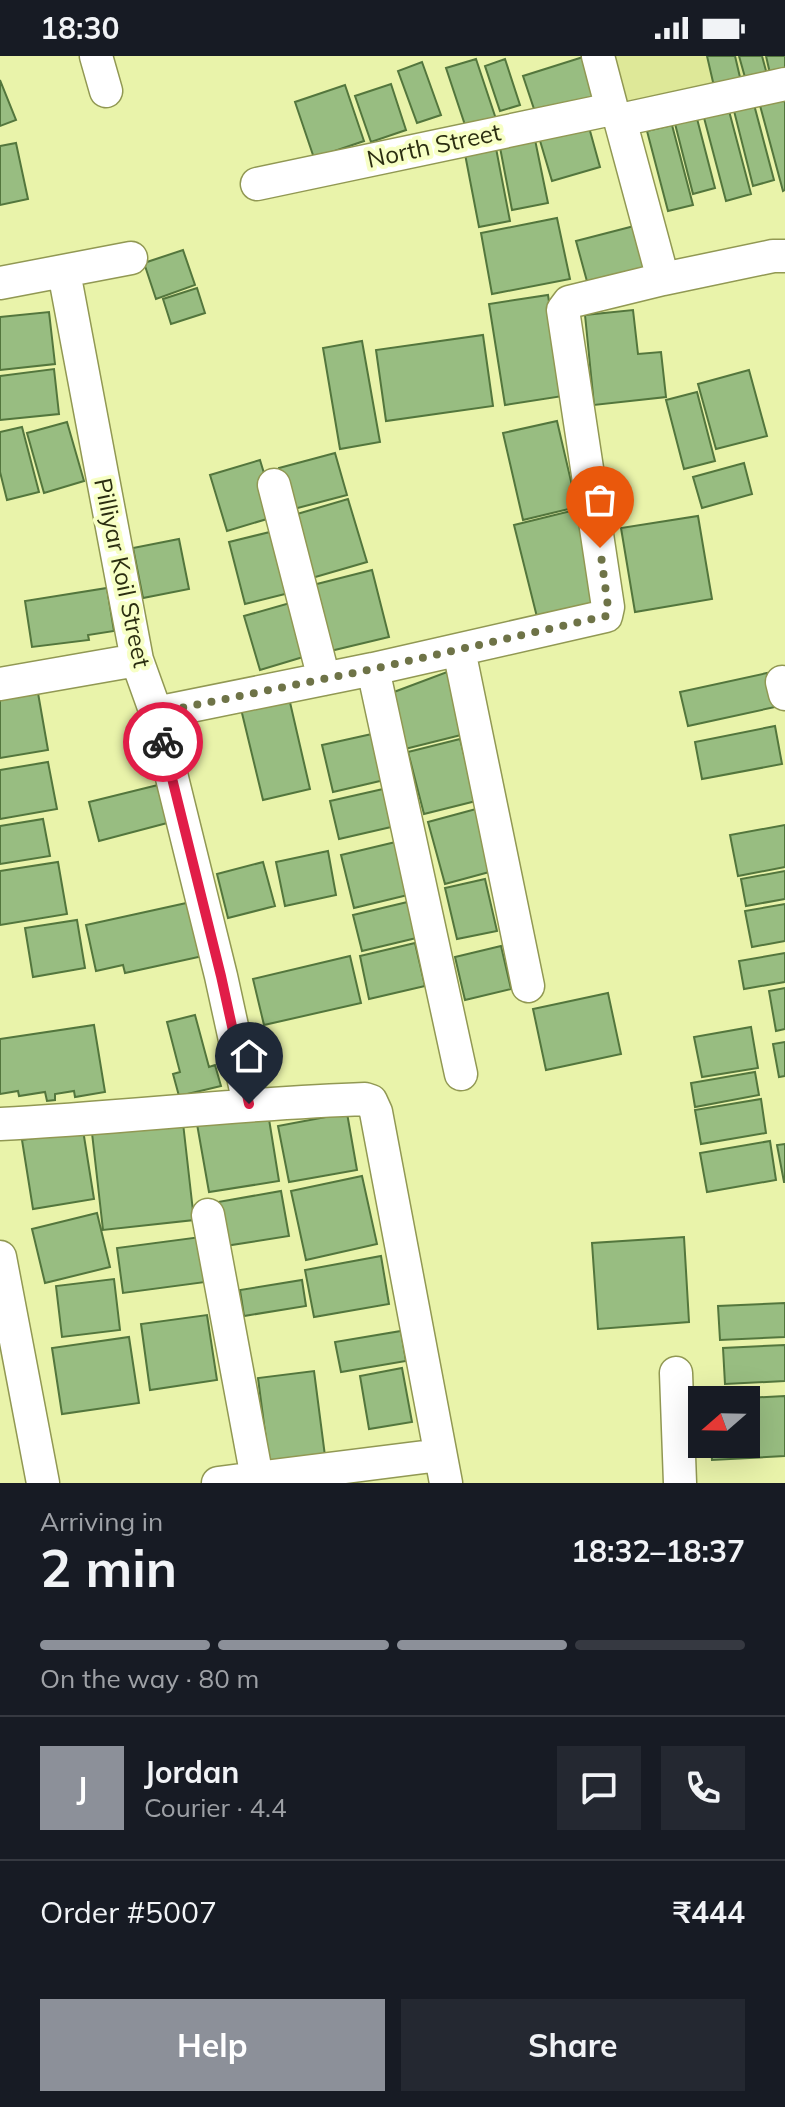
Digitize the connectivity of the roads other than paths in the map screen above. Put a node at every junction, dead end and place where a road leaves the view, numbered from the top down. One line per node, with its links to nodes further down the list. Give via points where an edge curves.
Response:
1 (96, 56): 4 (street)
2 (598, 56): 5 (street)
3 (785, 84): 5 (street, North Street)
4 (106, 91)
5 (616, 114): 6 (street, North Street); 10 (street)
6 (257, 184)
7 (785, 256): 10 (street)
8 (131, 258): 9 (street)
9 (64, 272): 11 (street); 14 (street, Pilliyar Koil Street)
10 (663, 279): 13 (street, via 569,302 563,310 608,612 603,618)
11 (0, 283)
12 (274, 485): 16 (street)
13 (469, 648): 15 (street); 19 (street)
14 (137, 660): 17 (street); 18 (street, Pilliyar Koil Street)
15 (373, 669): 16 (street); 20 (street)
16 (324, 679): 18 (street)
17 (0, 684)
18 (156, 713): 21 (street, Pilliyar Koil Street)
19 (536, 978)
20 (461, 1074)
21 (249, 1104): 22 (street); 27 (street, via 365,1099 374,1105)
22 (0, 1124)
23 (208, 1215): 28 (street)
24 (0, 1257): 25 (street)
25 (10, 1356): 29 (street)
26 (676, 1373): 31 (street)
27 (443, 1469): 28 (street)
28 (257, 1478): 30 (street)
29 (43, 1483)
30 (218, 1483)
31 (680, 1483)

